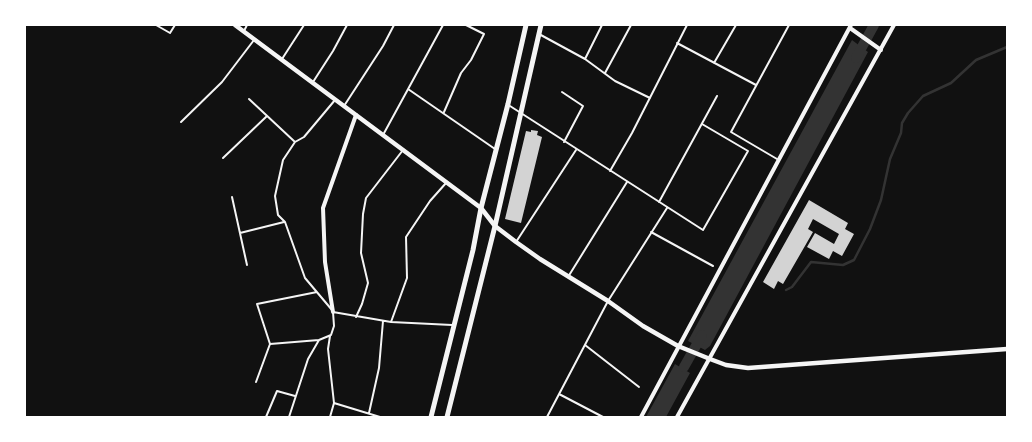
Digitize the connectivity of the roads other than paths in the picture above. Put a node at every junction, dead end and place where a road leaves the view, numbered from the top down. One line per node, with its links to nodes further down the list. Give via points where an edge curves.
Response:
1 (156, 25): 2 (lane, via 170,33)
2 (176, 25)
3 (235, 25): 20 (street)
4 (247, 25): 20 (lane)
5 (304, 25): 25 (lane)
6 (347, 25): 29 (lane)
7 (394, 25): 38 (lane)
8 (443, 25): 31 (lane)
9 (466, 25): 39 (lane, via 484,34 472,60 461,73)
10 (526, 25): 37 (main road)
11 (541, 25): 21 (main road)
12 (602, 25): 26 (lane)
13 (631, 25): 28 (lane)
14 (687, 25): 23 (lane)
15 (736, 25): 27 (lane)
16 (789, 25): 30 (lane)
17 (845, 25): 19 (lane)
18 (894, 25): 24 (street)
19 (851, 26): 24 (street); 52 (street)
20 (244, 31): 22 (street)
21 (539, 34): 26 (lane); 41 (main road)
22 (255, 39): 25 (street); 43 (lane, via 222,82)
23 (677, 43): 27 (lane); 34 (lane)
24 (881, 50): 81 (street)
25 (282, 59): 29 (street)
26 (585, 59): 28 (lane)
27 (714, 63): 30 (lane)
28 (604, 73): 34 (lane)
29 (313, 82): 36 (street)
30 (756, 85): 52 (lane, via 731,132)
31 (408, 89): 39 (lane); 45 (lane)
32 (562, 92): 47 (lane, via 583,106)
33 (718, 96): 44 (lane)
34 (650, 98): 53 (lane)
35 (249, 99): 42 (lane)
36 (336, 99): 38 (street); 46 (lane, via 304,137)
37 (508, 104): 41 (lane); 48 (main road)
38 (344, 106): 40 (street)
39 (444, 112): 48 (lane)
40 (356, 114): 45 (street); 70 (street, via 323,208 325,262)
41 (522, 114): 47 (lane); 61 (main road)
42 (267, 116): 46 (lane); 51 (lane)
43 (180, 122)
44 (702, 124): 57 (lane); 59 (lane, via 748,151 703,230)
45 (383, 135): 49 (street)
46 (295, 142): 60 (lane, via 283,160 275,196 278,215)
47 (564, 142): 50 (lane)
48 (496, 149): 58 (main road)
49 (403, 150): 54 (street); 71 (lane, via 366,198 362,214 361,253 368,283)
50 (577, 150): 53 (lane); 64 (lane)
51 (223, 158)
52 (779, 160): 79 (street)
53 (610, 171): 55 (lane)
54 (446, 182): 58 (street); 73 (lane, via 406,236 407,278)
55 (627, 182): 57 (lane); 67 (lane)
56 (232, 197): 63 (lane)
57 (658, 202): 59 (lane)
58 (481, 208): 61 (street); 74 (main road)
59 (666, 208): 62 (lane)
60 (285, 222): 63 (lane); 68 (lane, via 304,278)
61 (495, 226): 64 (street); 93 (main road)
62 (651, 232): 66 (lane); 69 (lane)
63 (240, 233): 65 (lane)
64 (516, 242): 67 (street)
65 (247, 265)
66 (713, 266)
67 (568, 276): 69 (street)
68 (317, 292): 70 (lane); 77 (lane, via 257,304)
69 (608, 301): 78 (lane); 79 (street)
70 (333, 312): 71 (lane); 75 (lane, via 334,326)
71 (356, 317): 72 (lane)
72 (383, 321): 73 (lane); 87 (lane, via 379,368)
73 (391, 322): 74 (lane)
74 (454, 325): 92 (main road)
75 (330, 335): 76 (lane); 86 (lane, via 328,349)
76 (319, 340): 77 (lane); 85 (lane, via 308,359)
77 (270, 344): 82 (lane)
78 (585, 344): 83 (lane); 84 (lane)
79 (680, 347): 81 (street); 96 (street)
80 (1007, 350): 81 (street, via 748,368)
81 (707, 358): 97 (street)
82 (256, 382)
83 (639, 387)
84 (559, 394): 94 (lane); 95 (lane)
85 (295, 396): 88 (lane, via 277,391); 89 (lane)
86 (334, 403): 87 (lane); 90 (lane)
87 (369, 413): 91 (lane)
88 (266, 417)
89 (289, 417)
90 (330, 417)
91 (380, 417)
92 (431, 417)
93 (447, 417)
94 (547, 417)
95 (603, 417)
96 (641, 417)
97 (677, 417)

